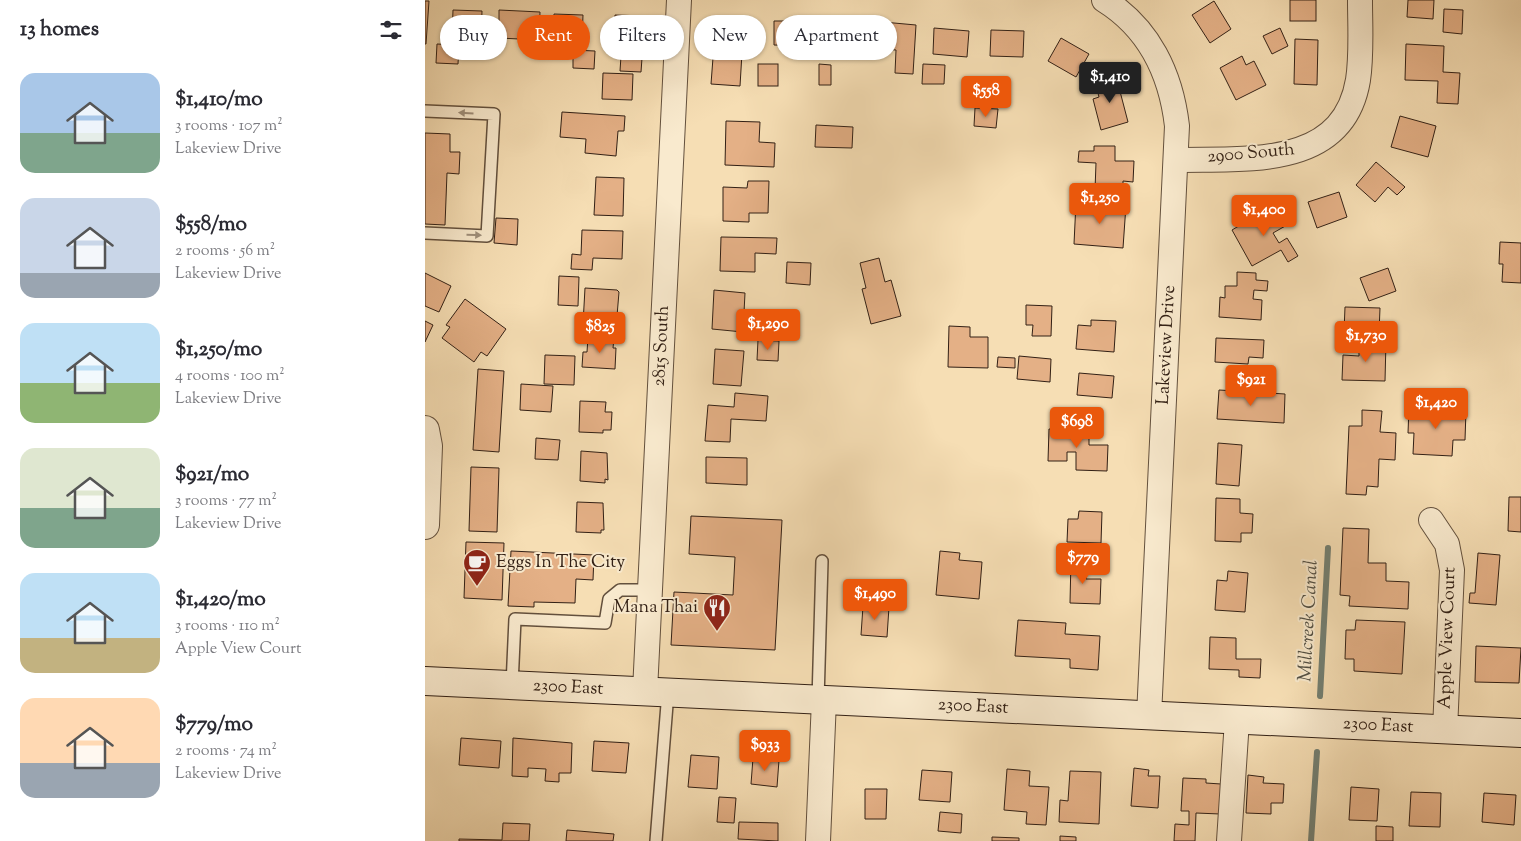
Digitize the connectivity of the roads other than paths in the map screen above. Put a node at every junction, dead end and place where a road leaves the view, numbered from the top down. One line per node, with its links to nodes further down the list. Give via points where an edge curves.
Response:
1 (679, 0): 11 (street, 2815 South)
2 (1104, 0): 5 (street, Lakeview Drive, via 1126,16 1156,53 1174,101)
3 (1360, 0): 5 (street, 2900 South, via 1358,81 1347,112 1335,128 1303,150 1284,155)
4 (425, 111): 6 (lane, one-way to 4, via 487,236 494,114)
5 (1177, 160): 16 (street, Lakeview Drive)
6 (425, 233)
7 (425, 430): 9 (main road, via 428,446)
8 (1431, 520): 18 (street, Apple View Court, via 1447,544 1452,570)
9 (425, 525)
10 (823, 561): 15 (lane)
11 (650, 590): 13 (lane, via 621,590 609,599 605,623 515,620); 14 (street, 2815 South)
12 (425, 681): 13 (main road, 2300 East)
13 (512, 685): 14 (main road, 2300 East)
14 (656, 692): 15 (main road, 2300 East); 20 (lane)
15 (821, 700): 16 (main road, 2300 East); 21 (street)
16 (1149, 716): 17 (main road, 2300 East)
17 (1237, 720): 18 (main road, 2300 East); 22 (street)
18 (1445, 730): 19 (main road, 2300 East)
19 (1521, 733)
20 (656, 841)
21 (818, 841)
22 (1229, 841)

